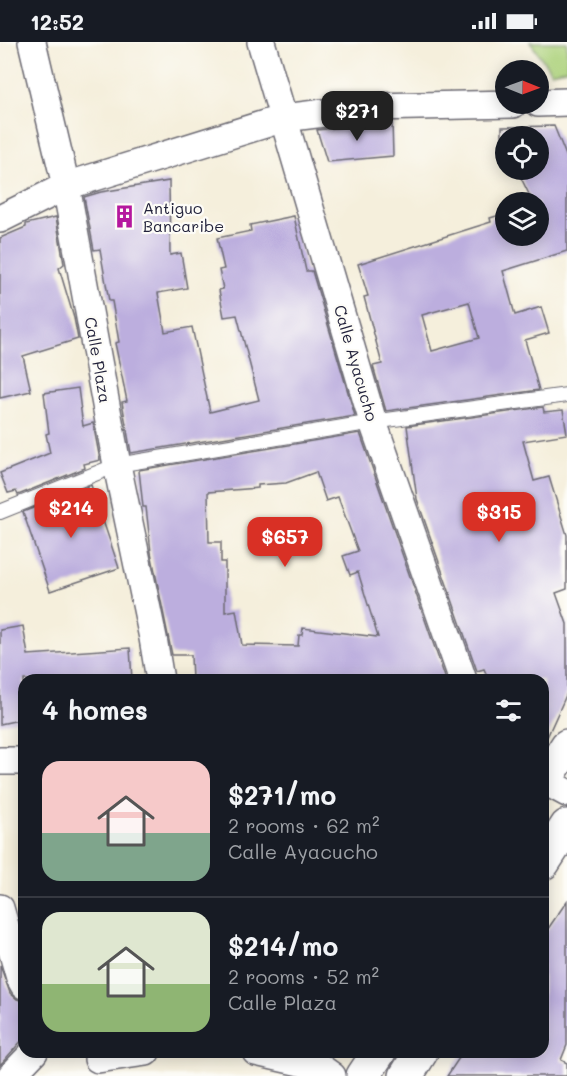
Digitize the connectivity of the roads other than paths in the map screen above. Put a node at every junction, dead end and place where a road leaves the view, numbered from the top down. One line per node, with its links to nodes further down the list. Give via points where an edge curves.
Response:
1 (32, 42): 7 (street, Calle Plaza)
2 (261, 42): 6 (street, Calle Ayacucho)
3 (567, 102): 4 (street)
4 (549, 103)
5 (495, 104): 6 (street, via 372,107)
6 (284, 118): 7 (street); 10 (street, Calle Ayacucho)
7 (66, 186): 8 (street); 11 (street, Calle Plaza)
8 (0, 219)
9 (567, 395): 10 (lane)
10 (374, 422): 11 (lane); 14 (street, Calle Ayacucho)
11 (117, 465): 12 (lane); 13 (street, Calle Plaza)
12 (0, 512)
13 (159, 674)
14 (461, 674)
15 (567, 746): 18 (main road)
16 (18, 760): 17 (street)
17 (0, 761)
18 (549, 784)
19 (567, 826): 20 (main road)
20 (549, 854)
21 (0, 908): 22 (street)
22 (18, 971)
23 (28, 1058): 29 (street)
24 (118, 1058): 28 (street)
25 (283, 1058): 30 (street, via 318,1066)
26 (375, 1058): 31 (main road)
27 (418, 1058): 32 (main road)
28 (99, 1062)
29 (11, 1076)
30 (332, 1076)
31 (363, 1076)
32 (406, 1076)

